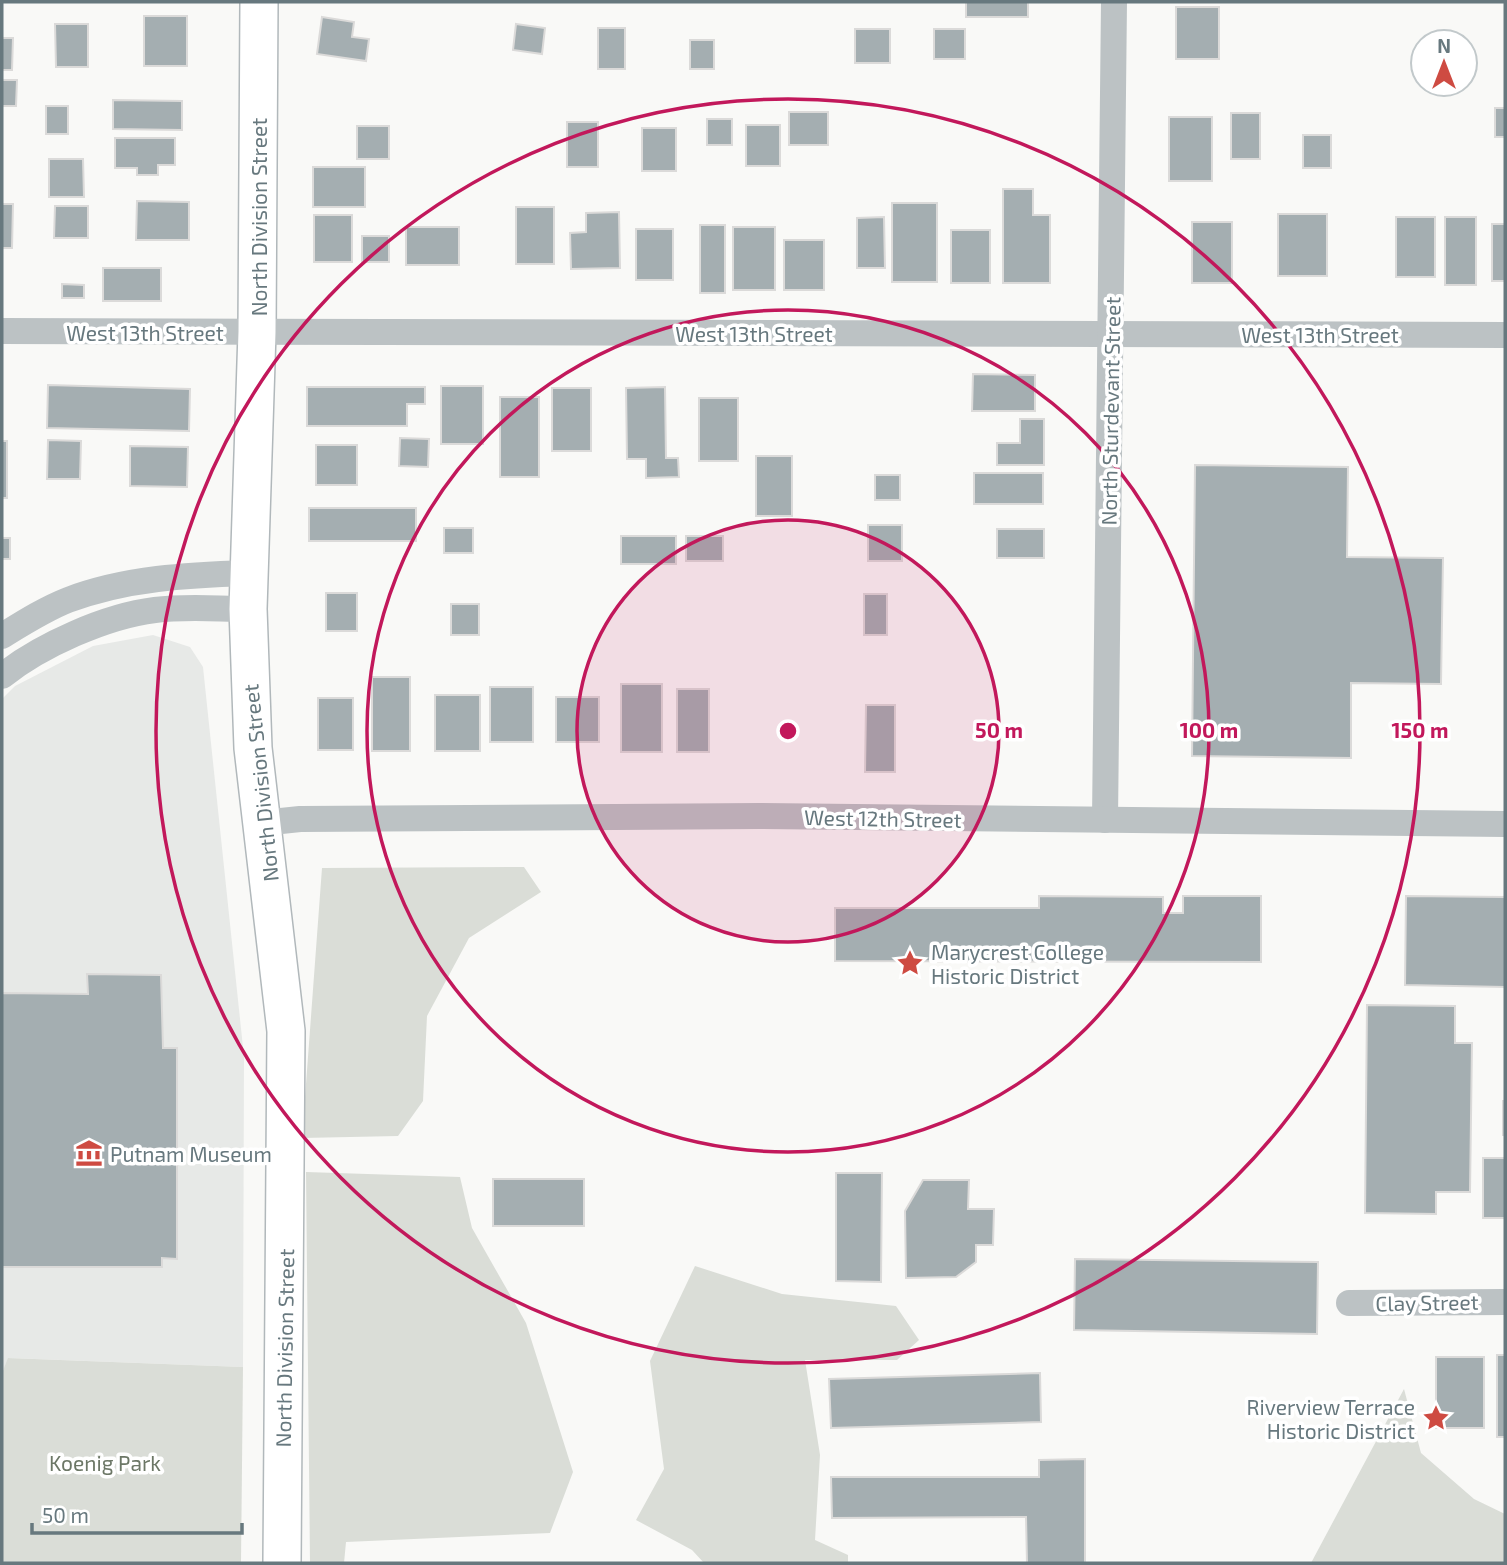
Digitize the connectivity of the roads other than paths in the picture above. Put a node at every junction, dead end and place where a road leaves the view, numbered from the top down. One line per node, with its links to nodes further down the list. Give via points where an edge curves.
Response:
1 (258, 2): 4 (main road, North Division Street)
2 (1114, 2): 5 (street, North Sturdevant Street)
3 (2, 331): 4 (street, West 13th Street)
4 (257, 332): 5 (street, West 13th Street); 7 (main road, North Division Street)
5 (1111, 333): 6 (street, West 13th Street); 11 (street, North Sturdevant Street)
6 (1505, 335)
7 (249, 572): 8 (main road, North Division Street); 9 (street, via 182,575 129,584 68,600)
8 (248, 610): 10 (street, via 155,610 103,622 19,662); 12 (main road, North Division Street, via 253,748)
9 (2, 636)
10 (2, 676)
11 (1105, 820): 12 (street, West 12th Street, via 745,816 300,818); 13 (street, West 12th Street)
12 (262, 823): 16 (main road, North Division Street, via 286,1031)
13 (1505, 824)
14 (1505, 1301): 15 (street, Clay Street)
15 (1349, 1303)
16 (282, 1563)

